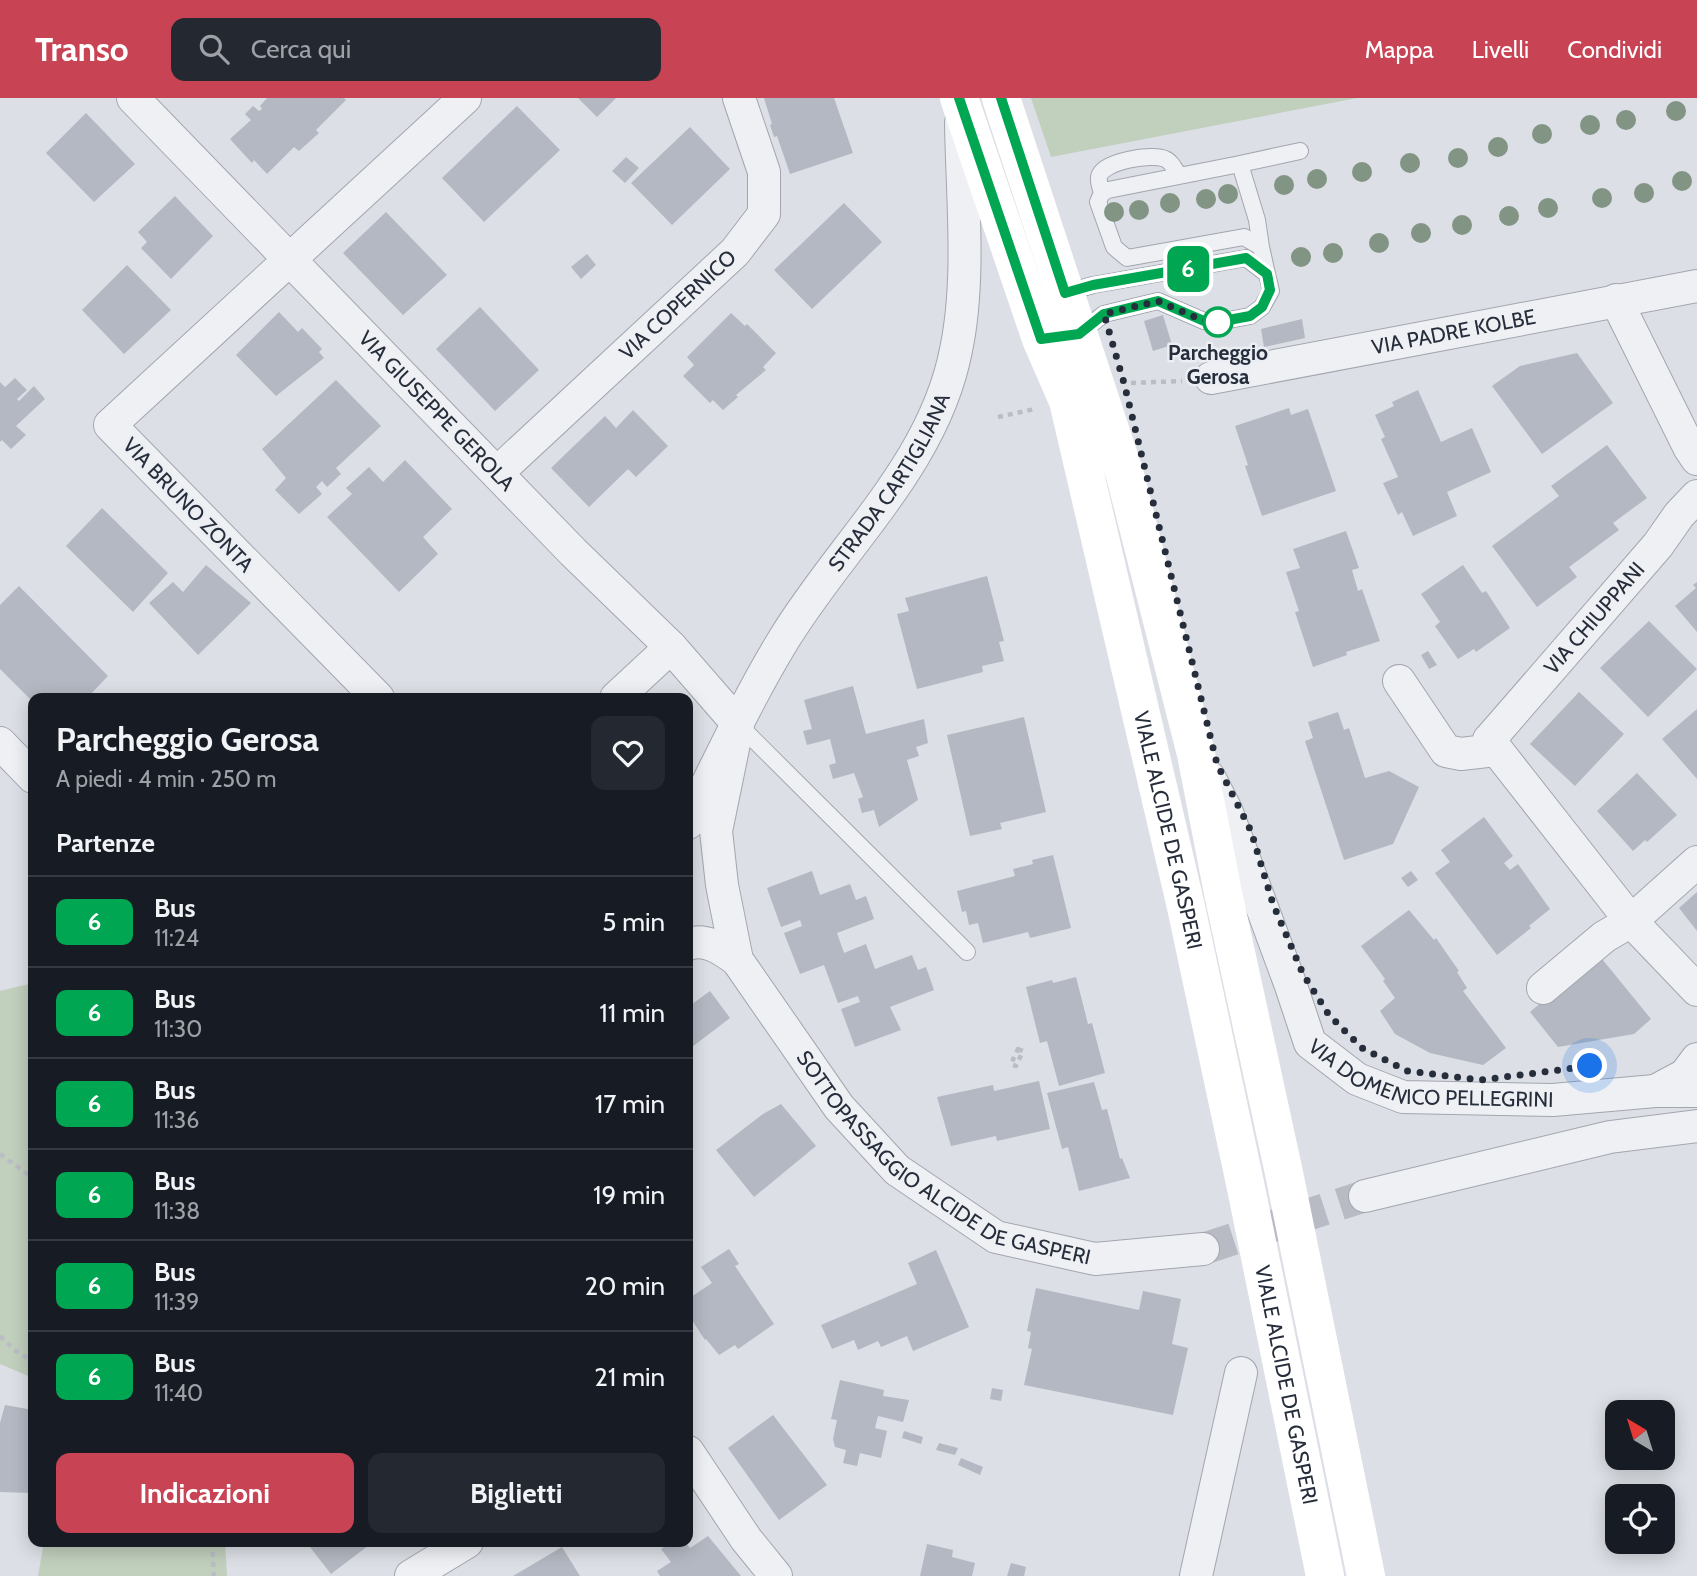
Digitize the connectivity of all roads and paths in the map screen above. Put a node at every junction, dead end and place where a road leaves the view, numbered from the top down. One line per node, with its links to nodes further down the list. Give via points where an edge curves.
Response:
1 (133, 98): 11 (street, VIA GIUSEPPE GEROLA)
2 (465, 98): 11 (street)
3 (739, 98): 19 (street, VIA COPERNICO, via 764,172 764,214 735,252)
4 (1001, 98): 15 (main road, VIALE ALCIDE DE GASPERI)
5 (960, 101): 15 (main road, VIALE ALCIDE DE GASPERI); 25 (street, STRADA CARTIGLIANA, via 964,296 956,351 936,417 907,469 785,638)
6 (1300, 151): 7 (lane)
7 (1240, 164): 8 (lane); 10 (lane)
8 (1180, 175): 9 (lane); 9 (lane, via 1168,159 1154,155 1114,164 1099,176)
9 (1102, 193): 10 (lane, via 1098,202 1114,247 1127,258 1244,237)
10 (1261, 247): 12 (lane)
11 (289, 260): 19 (street, VIA GIUSEPPE GEROLA); 23 (street, VIA BRUNO ZONTA, via 110,425)
12 (1267, 274): 15 (lane, via 1246,258 1093,285); 16 (lane, via 1270,290 1262,307 1250,316 1204,321 1158,301 1104,314)
13 (1697, 286): 14 (street, VIA PADRE KOLBE)
14 (1616, 300): 17 (street, VIA PADRE KOLBE); 18 (street)
15 (1047, 311): 16 (main road, VIALE ALCIDE DE GASPERI); 56 (main road, VIALE ALCIDE DE GASPERI, via 1186,907)
16 (1079, 334): 28 (main road, VIALE ALCIDE DE GASPERI, via 1125,475)
17 (1211, 378)
18 (1697, 459)
19 (497, 474): 21 (street, VIA GIUSEPPE GEROLA)
20 (1697, 496): 26 (street, VIA CHIUPPANI)
21 (671, 647): 24 (street); 25 (street, VIA GIUSEPPE GEROLA)
22 (1399, 681): 26 (street, via 1446,751 1487,751)
23 (373, 693)
24 (621, 693)
25 (738, 724): 30 (street, STRADA CARTIGLIANA); 34 (lane); 35 (street, SOTTOPASSAGGIO ALCIDE DE GASPERI, via 716,831)
26 (1489, 740): 32 (street)
27 (0, 743): 29 (street)
28 (1196, 754): 39 (street, VIA DOMENICO PELLEGRINI, via 1226,810 1310,1043 1357,1079 1403,1097 1553,1100); 57 (main road, VIALE ALCIDE DE GASPERI)
29 (28, 772)
30 (693, 812)
31 (1697, 862): 32 (street)
32 (1630, 921): 36 (street); 37 (street)
33 (693, 942): 35 (street, SOTTOPASSAGGIO ALCIDE DE GASPERI, via 719,947)
34 (967, 952)
35 (737, 960): 45 (street, SOTTOPASSAGGIO ALCIDE DE GASPERI, via 839,1107 897,1170 996,1237 1095,1259)
36 (1543, 988)
37 (1697, 990)
38 (1697, 1059): 39 (street, VIA DOMENICO PELLEGRINI, via 1685,1075)
39 (1655, 1091): 40 (street, VIA DOMENICO PELLEGRINI)
40 (1697, 1091)
41 (1697, 1126): 44 (street, via 1610,1137)
42 (0, 1154): 43 (path)
43 (28, 1174)
44 (1365, 1196)
45 (1203, 1249)
46 (0, 1336): 47 (path)
47 (28, 1358)
48 (1241, 1373): 55 (street)
49 (693, 1459): 54 (street)
50 (212, 1547): 52 (path)
51 (459, 1547): 53 (street)
52 (214, 1576)
53 (411, 1576)
54 (776, 1576)
55 (1196, 1576)
56 (1325, 1576)
57 (1366, 1576)

